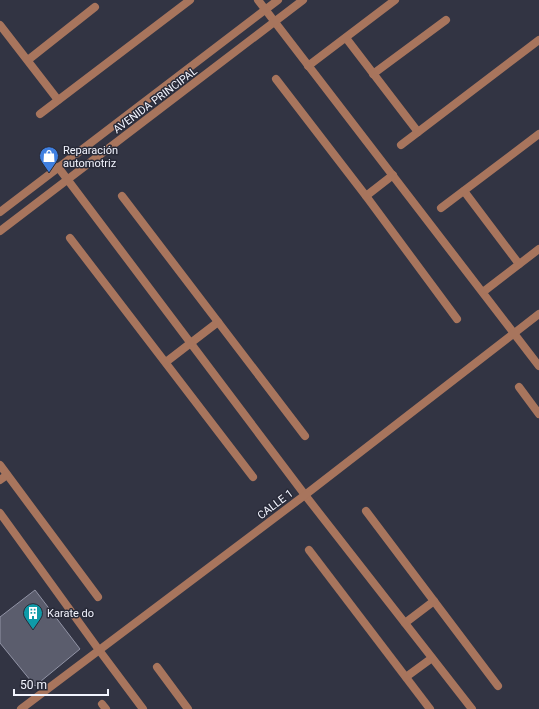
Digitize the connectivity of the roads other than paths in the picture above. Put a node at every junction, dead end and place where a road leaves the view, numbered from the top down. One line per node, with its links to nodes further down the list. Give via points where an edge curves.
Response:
1 (190, 0): 17 (street)
2 (258, 0): 7 (street)
3 (278, 0): 7 (street, AVENIDA PRINCIPAL)
4 (303, 0): 9 (street, AVENIDA PRINCIPAL)
5 (395, 0): 11 (street)
6 (95, 7): 13 (street)
7 (265, 10): 9 (street); 22 (street, AVENIDA PRINCIPAL)
8 (446, 20): 15 (street)
9 (275, 22): 14 (street); 24 (street, AVENIDA PRINCIPAL)
10 (0, 25): 13 (street)
11 (346, 38): 14 (street); 15 (street)
12 (539, 40): 19 (street)
13 (28, 60): 17 (street)
14 (308, 66): 23 (street)
15 (373, 74): 19 (street)
16 (276, 79): 27 (street)
17 (58, 100): 18 (street)
18 (40, 114)
19 (418, 132): 21 (street)
20 (539, 134): 25 (street)
21 (401, 145)
22 (58, 167): 24 (street); 29 (street, AVENIDA PRINCIPAL)
23 (393, 175): 27 (street); 34 (street)
24 (68, 180): 30 (street, AVENIDA PRINCIPAL); 39 (street)
25 (464, 191): 28 (street); 33 (street)
26 (122, 196): 37 (street)
27 (366, 196): 36 (street)
28 (441, 208)
29 (0, 212)
30 (0, 232)
31 (70, 238): 40 (street)
32 (539, 249): 33 (street)
33 (519, 264): 34 (street)
34 (483, 292): 38 (street)
35 (539, 314): 38 (street, CALLE 1)
36 (457, 319)
37 (218, 322): 39 (street); 44 (street)
38 (514, 333): 41 (street); 49 (street, CALLE 1)
39 (190, 343): 40 (street); 49 (street)
40 (166, 362): 47 (street)
41 (539, 366)
42 (519, 386): 43 (street)
43 (539, 414)
44 (305, 436)
45 (0, 465): 46 (street)
46 (7, 475): 48 (street); 53 (street)
47 (253, 477)
48 (0, 480)
49 (306, 495): 55 (street); 56 (street, CALLE 1)
50 (366, 511): 54 (street)
51 (0, 513): 56 (street)
52 (309, 550): 59 (street)
53 (98, 597)
54 (434, 601): 55 (street); 60 (street)
55 (405, 622): 57 (street)
56 (100, 650): 61 (street, CALLE 1); 62 (street)
57 (432, 658): 59 (street); 65 (street)
58 (157, 667): 63 (street)
59 (406, 677): 64 (street)
60 (498, 686)
61 (21, 709)
62 (143, 709)
63 (188, 709)
64 (430, 709)
65 (472, 709)

